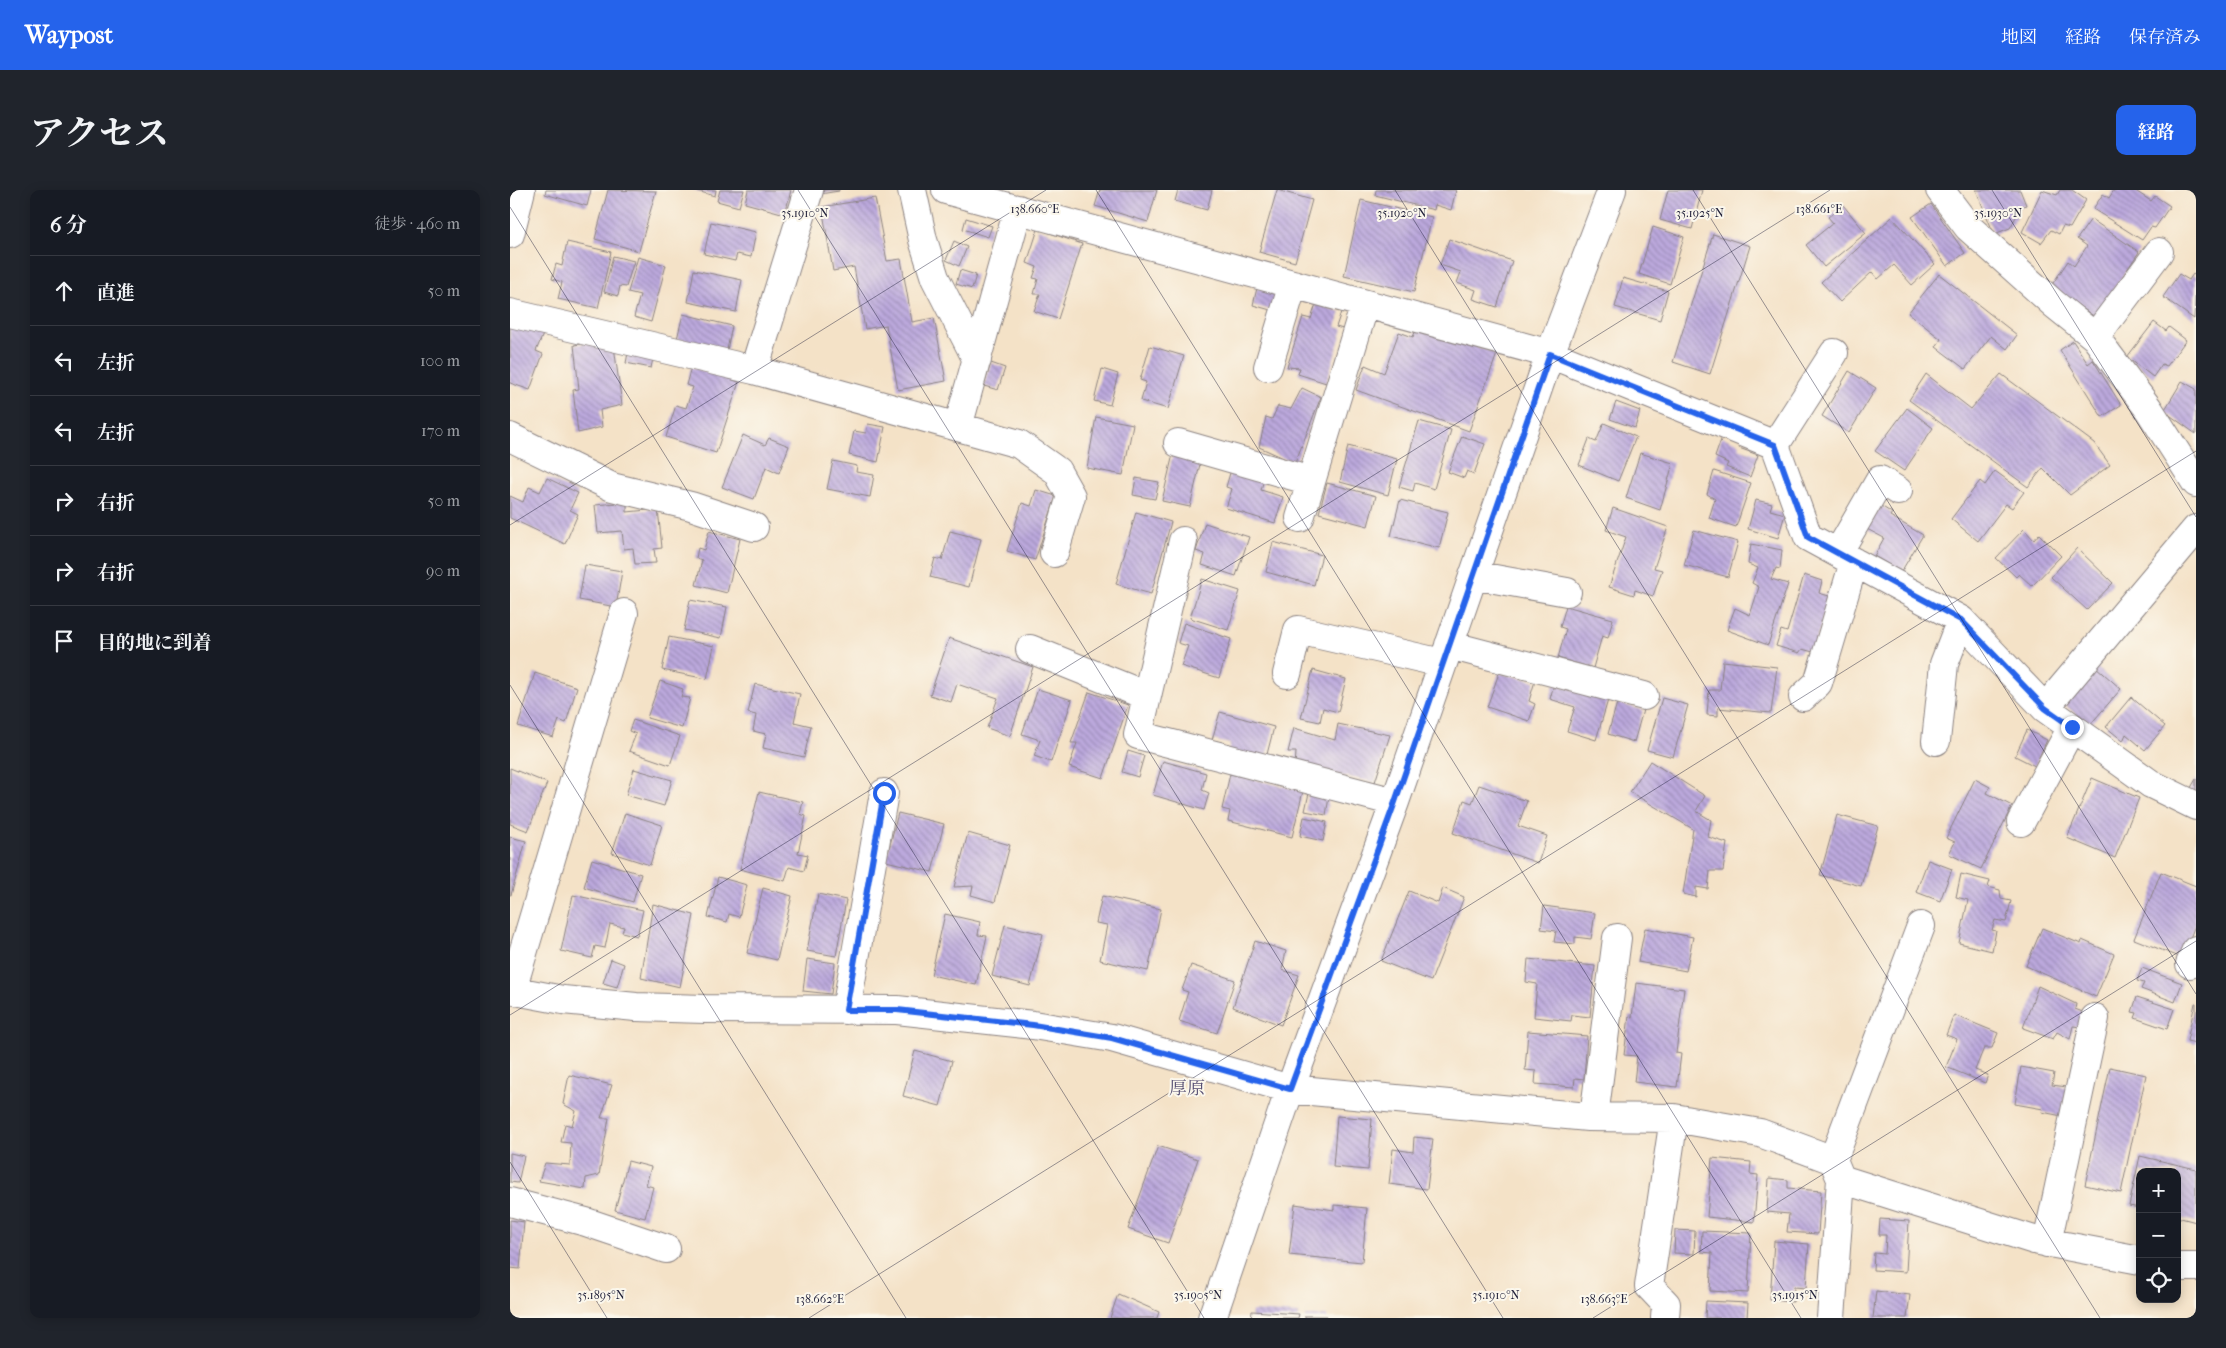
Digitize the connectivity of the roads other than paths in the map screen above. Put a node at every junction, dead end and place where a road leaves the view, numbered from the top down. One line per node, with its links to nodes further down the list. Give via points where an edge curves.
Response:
1 (521, 190): 8 (street)
2 (809, 190): 18 (street)
3 (912, 190): 16 (street, via 935,278)
4 (946, 190): 7 (street)
5 (1612, 190): 15 (street)
6 (1940, 190): 13 (street, via 1968,228)
7 (1018, 209): 10 (street); 16 (street)
8 (510, 234)
9 (2159, 252): 13 (street)
10 (1293, 284): 11 (street); 17 (street)
11 (1365, 304): 15 (street); 23 (street)
12 (510, 313): 18 (street)
13 (2095, 337): 24 (street, via 2148,408)
14 (1834, 353): 22 (street)
15 (1550, 354): 22 (street); 32 (street)
16 (977, 360): 19 (street)
17 (1268, 366)
18 (754, 370): 19 (street)
19 (958, 427): 30 (street, via 1019,444 1057,471 1071,496)
20 (510, 437): 27 (street, via 612,486 691,506)
21 (1178, 443): 23 (street)
22 (1775, 445): 31 (street, via 1808,537)
23 (1312, 481): 26 (street)
24 (2196, 484)
25 (1898, 490): 31 (street, via 1880,480)
26 (1300, 518)
27 (754, 527)
28 (2196, 529): 42 (street)
29 (1183, 541): 39 (street)
30 (1054, 553)
31 (1846, 558): 35 (street); 41 (street, via 1818,683)
32 (1473, 576): 33 (street); 37 (street)
33 (1566, 592)
34 (624, 613): 51 (street)
35 (1961, 620): 42 (street); 44 (street, via 1944,664)
36 (1030, 650): 39 (street)
37 (1446, 654): 38 (street, via 1298,630); 40 (street); 46 (street)
38 (1287, 674)
39 (1148, 696): 46 (street, via 1138,735)
40 (1644, 696)
41 (1803, 697)
42 (2045, 708): 43 (street)
43 (2072, 727): 47 (street, via 2151,784); 48 (street)
44 (1936, 741)
45 (884, 793): 52 (street)
46 (1395, 802): 54 (street)
47 (2196, 806)
48 (2021, 822)
49 (1922, 926): 57 (street)
50 (1617, 938): 55 (street)
51 (511, 990): 52 (street, via 563,1000 636,1007)
52 (846, 1010): 54 (street, via 897,1010 1033,1025 1112,1038)
53 (2095, 1018): 59 (street)
54 (1290, 1089): 55 (street); 64 (street)
55 (1594, 1117): 56 (street)
56 (1674, 1118): 57 (street, via 1760,1133); 65 (street, via 1649,1286 1666,1304)
57 (1837, 1170): 59 (street); 66 (street)
58 (510, 1202): 60 (street, via 586,1222)
59 (2047, 1243): 61 (street)
60 (666, 1249)
61 (2136, 1259)
62 (2181, 1267): 63 (street)
63 (2196, 1267)
64 (1212, 1318)
65 (1665, 1318)
66 (1831, 1318)

